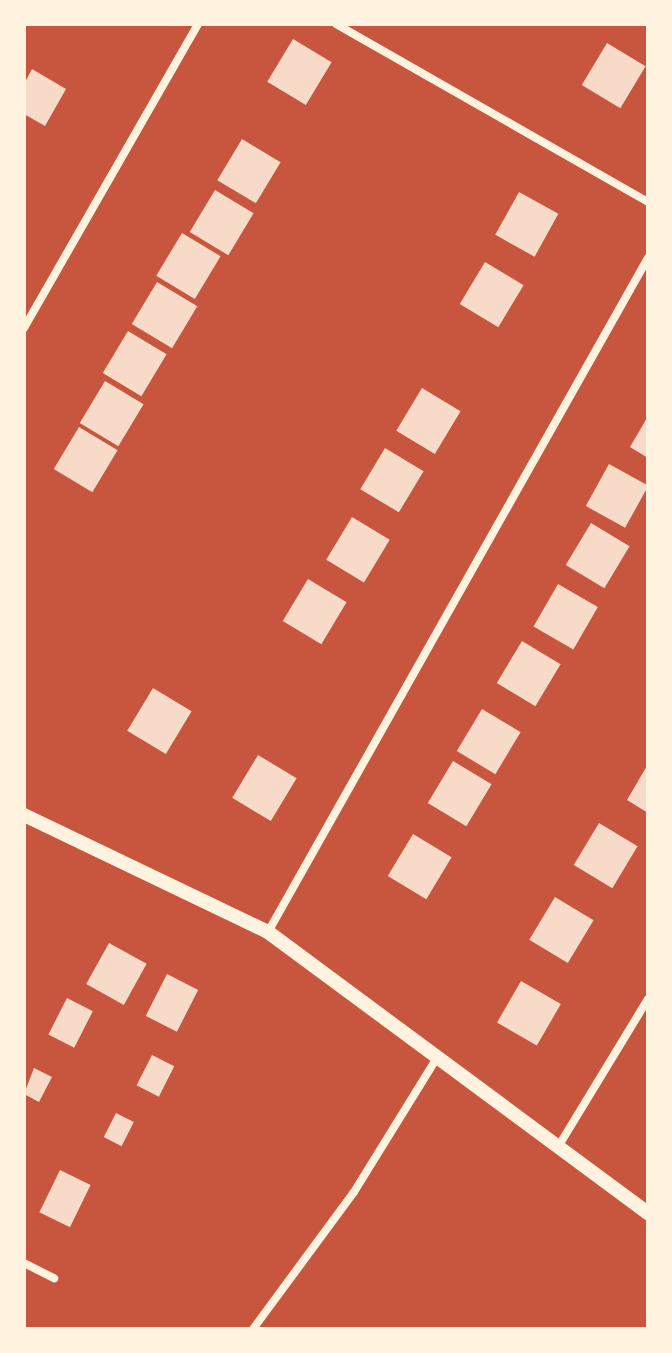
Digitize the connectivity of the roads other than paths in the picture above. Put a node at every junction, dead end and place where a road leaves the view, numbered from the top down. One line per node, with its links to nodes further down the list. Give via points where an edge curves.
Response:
1 (198, 24): 5 (street)
2 (336, 24): 3 (street)
3 (648, 202)
4 (648, 258): 7 (street)
5 (24, 328)
6 (24, 815): 7 (street)
7 (268, 932): 9 (street)
8 (648, 999): 10 (street)
9 (436, 1059): 10 (street); 14 (street, via 354,1192)
10 (558, 1147): 11 (street)
11 (648, 1213)
12 (24, 1263): 13 (street)
13 (54, 1278)
14 (253, 1329)

